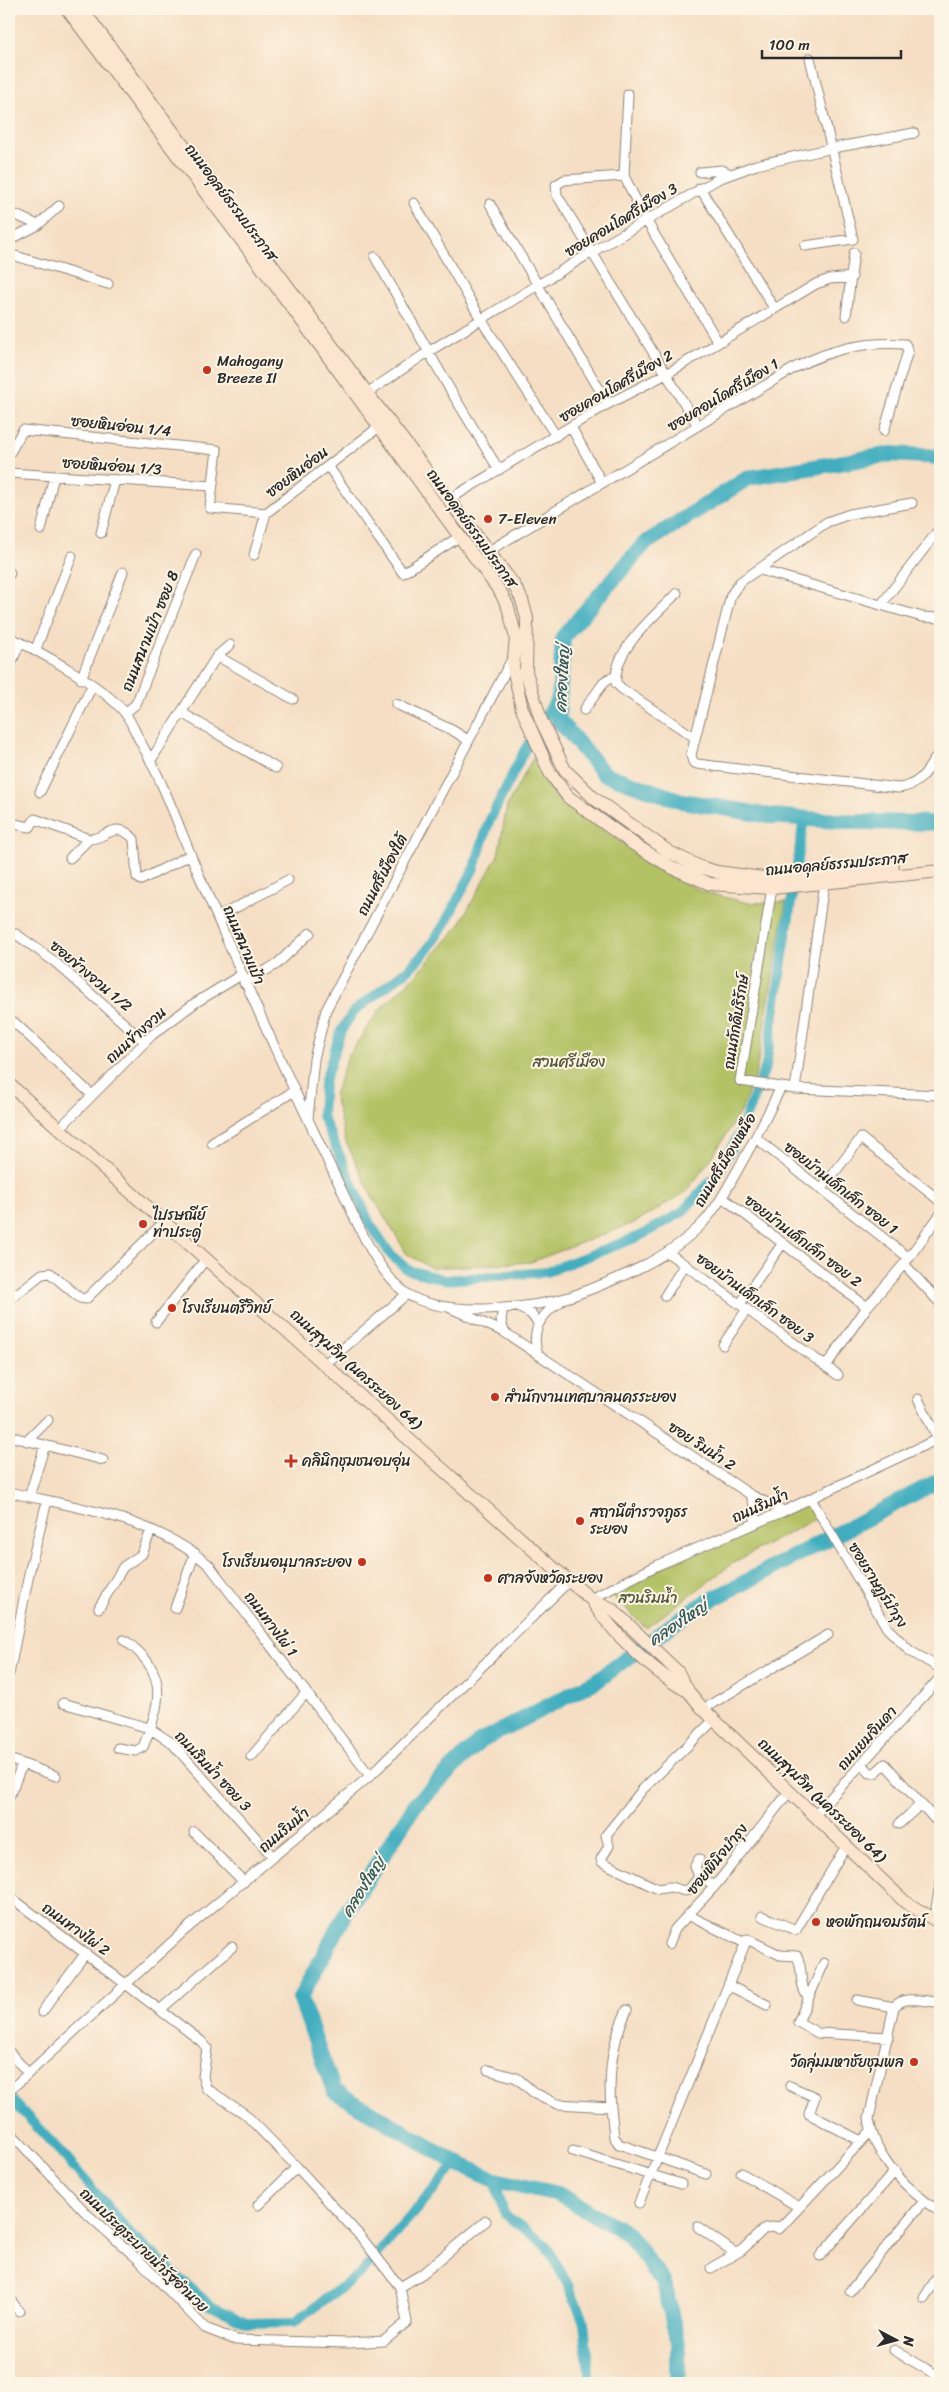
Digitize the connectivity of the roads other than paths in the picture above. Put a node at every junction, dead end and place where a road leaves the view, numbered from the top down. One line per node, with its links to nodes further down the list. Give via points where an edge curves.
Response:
1 (67, 9): 7 (street, ถนนอดุลย์ธรรมประภาส)
2 (82, 9): 7 (street, ถนนอดุลย์ธรรมประภาส)
3 (810, 58): 6 (street)
4 (628, 94): 10 (street)
5 (914, 133): 6 (street, ซอยคอนโดศรีเมือง 3)
6 (833, 148): 9 (street, ซอยคอนโดศรีเมือง 3, via 756,165); 19 (street, via 853,239)
7 (183, 154): 33 (street, ถนนอดุลย์ธรรมประภาส); 35 (street, ถนนอดุลย์ธรรมประภาส)
8 (700, 172): 9 (street, via 722,170)
9 (731, 174): 11 (street, ซอยคอนโดศรีเมือง 3)
10 (624, 176): 16 (street); 20 (street, via 564,180 556,185 564,209)
11 (700, 188): 16 (street, ซอยคอนโดศรีเมือง 3); 27 (street)
12 (414, 203): 29 (street)
13 (490, 204): 26 (street)
14 (59, 206): 17 (street)
15 (9, 212): 17 (street)
16 (646, 220): 20 (street, ซอยคอนโดศรีเมือง 3); 30 (street)
17 (38, 225): 18 (street)
18 (9, 240)
19 (805, 246)
20 (592, 252): 26 (street, ซอยคอนโดศรีเมือง 3); 32 (street)
21 (854, 253): 24 (street)
22 (9, 254): 25 (street)
23 (375, 257): 31 (street)
24 (852, 277): 27 (street, ซอยคอนโดศรีเมือง 2, via 830,279); 28 (street)
25 (108, 284)
26 (539, 286): 29 (street, ซอยคอนโดศรีเมือง 3); 34 (street)
27 (774, 308): 30 (street, ซอยคอนโดศรีเมือง 2)
28 (846, 316)
29 (482, 321): 31 (street, ซอยคอนโดศรีเมือง 3); 39 (street)
30 (718, 342): 32 (street, ซอยคอนโดศรีเมือง 2)
31 (428, 352): 33 (street, ซอยคอนโดศรีเมือง 3); 43 (street)
32 (668, 373): 34 (street, ซอยคอนโดศรีเมือง 2); 36 (street)
33 (368, 393): 35 (street, ถนนอดุลย์ธรรมประภาส)
34 (608, 404): 37 (street, ซอยคอนโดศรีเมือง 2)
35 (384, 423): 42 (street, ซอยหินอ่อน); 49 (street, ถนนอดุลย์ธรรมประภาส); 55 (street, ถนนอดุลย์ธรรมประภาส)
36 (698, 426): 38 (street, ซอยคอนโดศรีเมือง 1, via 818,356 856,345 878,342 905,344 908,351); 47 (street, ซอยคอนโดศรีเมือง 1)
37 (571, 427): 39 (street, ซอยคอนโดศรีเมือง 2); 47 (street)
38 (884, 431)
39 (556, 436): 43 (street, ซอยคอนโดศรีเมือง 2)
40 (217, 450): 41 (street, ซอยหินอ่อน 1/4, via 23,430); 48 (street, ซอยหินอ่อน)
41 (9, 454)
42 (328, 466): 51 (street, ซอยหินอ่อน); 55 (street, via 403,573)
43 (499, 470): 49 (street, ซอยคอนโดศรีเมือง 2)
44 (9, 473): 45 (street, ซอยหินอ่อน 1/3)
45 (54, 476): 46 (street, ซอยหินอ่อน 1/3); 53 (street)
46 (115, 480): 48 (street, ซอยหินอ่อน 1/3); 54 (street)
47 (602, 483): 56 (street, ซอยคอนโดศรีเมือง 1)
48 (212, 486): 51 (street, ซอยหินอ่อน, via 210,508)
49 (448, 500): 56 (street, ถนนอดุลย์ธรรมประภาส)
50 (912, 503): 60 (street, via 850,514 827,522)
51 (266, 512): 58 (street)
52 (940, 528): 63 (street)
53 (41, 530)
54 (101, 533)
55 (459, 537): 69 (street, ถนนอดุลย์ธรรมประภาส, via 508,607)
56 (487, 552): 86 (street, ถนนอดุลย์ธรรมประภาส, via 522,600 527,618 526,672 541,720 557,752 571,778)
57 (196, 554): 78 (street, ถนนสนามเป้า ซอย 8, via 136,704)
58 (254, 555)
59 (72, 556): 68 (street)
60 (760, 570): 63 (street); 80 (street, via 746,577 731,595)
61 (124, 572): 72 (street)
62 (677, 592): 73 (street, via 625,648 616,667)
63 (881, 605): 64 (street, via 922,617)
64 (940, 618)
65 (9, 637): 66 (street, ถนนสนามเป้า)
66 (20, 642): 68 (street, ถนนสนามเป้า); 71 (street)
67 (230, 645): 70 (street)
68 (35, 650): 72 (street, ถนนสนามเป้า)
69 (516, 652): 81 (street, ถนนศรีเมืองใต้); 88 (street, ถนนอดุลย์ธรรมประภาส, via 513,667 522,709 554,780 568,797)
70 (217, 656): 75 (street); 79 (street)
71 (9, 669)
72 (81, 679): 74 (street, ถนนสนามเป้า)
73 (616, 679): 77 (street, via 605,681); 80 (street, via 622,689)
74 (92, 686): 78 (street, ถนนสนามเป้า); 85 (street)
75 (294, 699)
76 (396, 704): 81 (street)
77 (584, 710)
78 (125, 713): 83 (street, ถนนสนามเป้า)
79 (182, 713): 83 (street); 84 (street)
80 (694, 738): 82 (street, via 691,754 697,764 898,788 915,784)
81 (468, 740): 110 (street, ถนนศรีเมืองใต้, via 326,1010 318,1036)
82 (940, 751)
83 (151, 760): 90 (street, ถนนสนามเป้า)
84 (276, 768)
85 (40, 792)
86 (622, 818): 88 (street); 97 (street, ถนนอดุลย์ธรรมประภาส, via 669,852 700,867)
87 (9, 823): 89 (street, via 30,827 35,819)
88 (614, 830): 97 (street, ถนนอดุลย์ธรรมประภาส, via 671,867 710,884)
89 (89, 839): 90 (street, via 111,830 130,835 134,839 137,876 141,880); 91 (street)
90 (190, 856): 98 (street, ถนนสนามเป้า)
91 (70, 858)
92 (940, 863): 94 (street, ถนนอดุลย์ธรรมประภาส)
93 (940, 871): 96 (street, ถนนอดุลย์ธรรมประภาส)
94 (808, 879): 96 (street, ถนนอดุลย์ธรรมประภาส); 97 (street, ถนนอดุลย์ธรรมประภาส)
95 (288, 880): 98 (street)
96 (824, 883): 106 (street)
97 (775, 884): 105 (street, ถนนภักดีบริรักษ์, via 740,1081)
98 (218, 917): 101 (street, ถนนสนามเป้า)
99 (310, 933): 101 (street, ถนนข้างจวน, via 277,964)
100 (16, 934): 103 (street, ซอยข้างจวน 1/2, via 55,962)
101 (243, 979): 103 (street, ถนนข้างจวน, via 181,1012); 107 (street, ถนนสนามเป้า)
102 (15, 1023): 108 (street)
103 (145, 1042): 108 (street, ถนนข้างจวน)
104 (9, 1084): 111 (street, ถนนสุขุมวิท (นครระยอง 64))
105 (777, 1086): 106 (street, ถนนภักดีบริรักษ์); 112 (street, ถนนศรีเมืองเหนือ)
106 (795, 1089): 109 (street, ถนนภักดีบริรักษ์)
107 (294, 1091): 110 (street, ถนนสนามเป้า); 113 (street)
108 (92, 1095): 111 (street, ถนนข้างจวน)
109 (940, 1095)
110 (308, 1121): 124 (street, ถนนสนามเป้า, via 376,1258)
111 (60, 1128): 118 (street, ถนนสุขุมวิท (นครระยอง 64))
112 (756, 1139): 114 (street, ซอยบ้านเด็กเล็ก ซอย 1); 115 (street, ถนนศรีเมืองเหนือ)
113 (212, 1143)
114 (821, 1190): 116 (street, via 861,1138); 122 (street, ซอยบ้านเด็กเล็ก ซอย 1)
115 (722, 1197): 119 (street, ซอยบ้านเด็กเล็ก ซอย 2); 120 (street, ถนนศรีเมืองเหนือ, via 702,1224)
116 (940, 1201)
117 (940, 1215): 122 (street)
118 (164, 1222): 121 (street, ถนนสุขุมวิท (นครระยอง 64)); 127 (street, via 86,1299 80,1298 50,1273 42,1274)
119 (783, 1243): 132 (street); 133 (street, ซอยบ้านเด็กเล็ก ซอย 2)
120 (667, 1252): 123 (street, ซอยบ้านเด็กเล็ก ซอย 3); 126 (street, ถนนศรีเมืองเหนือ)
121 (206, 1259): 135 (street); 141 (street, ถนนสุขุมวิท (นครระยอง 64))
122 (906, 1261): 129 (street); 133 (street)
123 (685, 1264): 125 (street); 132 (street, ซอยบ้านเด็กเล็ก ซอย 3)
124 (407, 1294): 128 (street, ถนนสนามเป้า); 141 (street)
125 (665, 1296)
126 (564, 1299): 131 (street, ถนนศรีเมืองเหนือ); 136 (street, via 548,1310)
127 (9, 1300)
128 (419, 1300): 130 (street, ถนนศรีเมืองเหนือ)
129 (940, 1303)
130 (446, 1306): 134 (street, ถนนศรีเมืองเหนือ); 137 (street, ซอย ริมน้ำ 2)
131 (518, 1307): 134 (street, ถนนศรีเมืองเหนือ); 136 (street, via 531,1314)
132 (743, 1307): 139 (street); 142 (street, ซอยบ้านเด็กเล็ก ซอย 3)
133 (867, 1307): 142 (street)
134 (503, 1308): 137 (street, via 500,1320)
135 (156, 1322)
136 (537, 1327): 138 (street, via 531,1338); 140 (street, via 535,1344)
137 (504, 1332): 138 (street, ซอย ริมน้ำ 2)
138 (520, 1343): 140 (street, ซอย ริมน้ำ 2)
139 (723, 1345)
140 (538, 1355): 152 (street, ซอย ริมน้ำ 2)
141 (326, 1364): 160 (street, ถนนสุขุมวิท (นครระยอง 64))
142 (826, 1366): 143 (street, ซอยบ้านเด็กเล็ก ซอย 3)
143 (838, 1375)
144 (918, 1399): 147 (street)
145 (48, 1420): 148 (street)
146 (9, 1436): 148 (street)
147 (939, 1438): 154 (street, ถนนริมน้ำ)
148 (27, 1441): 149 (street)
149 (45, 1445): 150 (street); 153 (street)
150 (103, 1460)
151 (9, 1492): 153 (street, ถนนทางไผ่ 1)
152 (750, 1495): 156 (street, ซอย ริมน้ำ 2); 157 (street, via 755,1509)
153 (29, 1497): 155 (street, ถนนทางไผ่ 1)
154 (811, 1499): 156 (street, ถนนริมน้ำ); 166 (street, ซอยราษฎร์บำรุง, via 887,1628 899,1643)
155 (47, 1501): 158 (street, ถนนทางไผ่ 1, via 125,1519); 167 (street)
156 (784, 1512): 157 (street, ถนนริมน้ำ)
157 (755, 1524): 161 (street, ถนนริมน้ำ, via 658,1565)
158 (151, 1530): 159 (street, ถนนทางไผ่ 1); 162 (street, via 142,1554 123,1567)
159 (195, 1553): 163 (street); 170 (street, ถนนทางไผ่ 1, via 209,1565)
160 (569, 1581): 161 (street, ถนนสุขุมวิท (นครระยอง 64)); 181 (street, ถนนริมน้ำ)
161 (591, 1599): 169 (street, ถนนสุขุมวิท (นครระยอง 64), via 603,1619 668,1681); 169 (street, ถนนสุขุมวิท (นครระยอง 64), via 612,1609 677,1671)
162 (99, 1608)
163 (175, 1608)
164 (828, 1635): 172 (street)
165 (124, 1640): 174 (street, via 141,1652 156,1677 160,1692)
166 (940, 1668)
167 (9, 1674)
168 (940, 1678): 178 (street, ถนนยมจินดา)
169 (688, 1691): 172 (street, ถนนสุขุมวิท (นครระยอง 64))
170 (306, 1693): 176 (street); 181 (street, ถนนทางไผ่ 1)
171 (63, 1704): 174 (street, ถนนริมน้ำ ซอย 3)
172 (703, 1709): 173 (street, ถนนสุขุมวิท (นครระยอง 64))
173 (714, 1720): 182 (street, ถนนสุขุมวิท (นครระยอง 64)); 192 (street, via 643,1789 606,1835 609,1846 601,1859 658,1889 670,1887 684,1891)
174 (149, 1728): 175 (street, via 140,1749); 190 (street, ถนนริมน้ำ ซอย 3, via 172,1743)
175 (118, 1748)
176 (251, 1757)
177 (9, 1760): 179 (street)
178 (862, 1764): 184 (street, via 870,1773 885,1764); 185 (street, ถนนยมจินดา)
179 (22, 1765): 180 (street); 183 (street)
180 (56, 1776)
181 (370, 1776): 190 (street, ถนนริมน้ำ)
182 (789, 1792): 185 (street, ถนนสุขุมวิท (นครระยอง 64)); 195 (street, ซอยพินิจบำรุง)
183 (9, 1797)
184 (920, 1805): 186 (street); 187 (street)
185 (814, 1816): 189 (street, ถนนสุขุมวิท (นครระยอง 64))
186 (899, 1824)
187 (940, 1825)
188 (194, 1832): 193 (street)
189 (846, 1846): 198 (street, via 796,1930); 199 (street, ถนนสุขุมวิท (นครระยอง 64), via 905,1902)
190 (273, 1858): 193 (street, ถนนริมน้ำ)
191 (699, 1860): 192 (street, via 695,1866)
192 (699, 1877): 195 (street)
193 (244, 1882): 205 (street, ถนนริมน้ำ, via 185,1930)
194 (940, 1885): 199 (street)
195 (715, 1886): 197 (street, ซอยพินิจบำรุง)
196 (9, 1896): 203 (street, ถนนทางไผ่ 2)
197 (688, 1915): 200 (street); 201 (street, ซอยพินิจบำรุง, via 675,1929)
198 (762, 1916)
199 (937, 1922)
200 (745, 1943): 206 (street); 207 (street, via 747,1939 780,1955 797,1956 801,1964 801,1988)
201 (669, 1944)
202 (232, 1947): 212 (street)
203 (85, 1954): 205 (street, ถนนทางไผ่ 2); 214 (street)
204 (824, 1963): 207 (street)
205 (128, 1984): 212 (street); 218 (street, ถนนริมน้ำ)
206 (728, 1985): 210 (street); 226 (street)
207 (808, 1997): 215 (street, via 798,2022 818,2033)
208 (857, 2000): 211 (street)
209 (940, 2000): 211 (street, via 905,1999)
210 (767, 2005)
211 (894, 2007): 215 (street)
212 (161, 2009): 227 (street, via 207,2048 203,2077 206,2088 245,2114)
213 (627, 2010): 221 (street, via 613,2052)
214 (42, 2012)
215 (889, 2037): 223 (street, via 868,2118)
216 (9, 2052): 218 (street)
217 (488, 2070): 221 (street, via 517,2078 533,2092 557,2104)
218 (28, 2074): 220 (street, ถนนริมน้ำ)
219 (790, 2086): 224 (street, via 815,2098 809,2114)
220 (9, 2090)
221 (611, 2107): 226 (street, via 614,2137 619,2144)
222 (9, 2131): 244 (street, ถนนประตูระบายน้ำรัฐอำนวย, via 87,2214 141,2262 205,2328 236,2340 384,2341 407,2322)
223 (870, 2132): 224 (street); 228 (street)
224 (861, 2141): 236 (street)
225 (573, 2151): 231 (street)
226 (658, 2156): 230 (street); 231 (street)
227 (297, 2167): 235 (street); 244 (street, ถนนประตูระบายน้ำรัฐอำนวย, via 361,2237)
228 (894, 2171): 233 (street); 241 (street)
229 (741, 2172): 236 (street)
230 (706, 2174)
231 (650, 2176): 232 (street); 234 (street)
232 (681, 2184)
233 (924, 2202): 237 (street); 245 (street)
234 (639, 2203)
235 (258, 2205)
236 (800, 2207): 240 (street, via 780,2228 765,2228 750,2244)
237 (940, 2212)
238 (486, 2222): 244 (street, via 422,2274)
239 (698, 2227): 240 (street)
240 (735, 2253): 242 (street)
241 (820, 2256)
242 (711, 2268)
243 (940, 2273): 247 (street)
244 (400, 2287)
245 (850, 2291)
246 (9, 2298): 248 (street)
247 (924, 2298)
248 (19, 2311)
249 (894, 2350): 250 (street)
250 (940, 2377)

